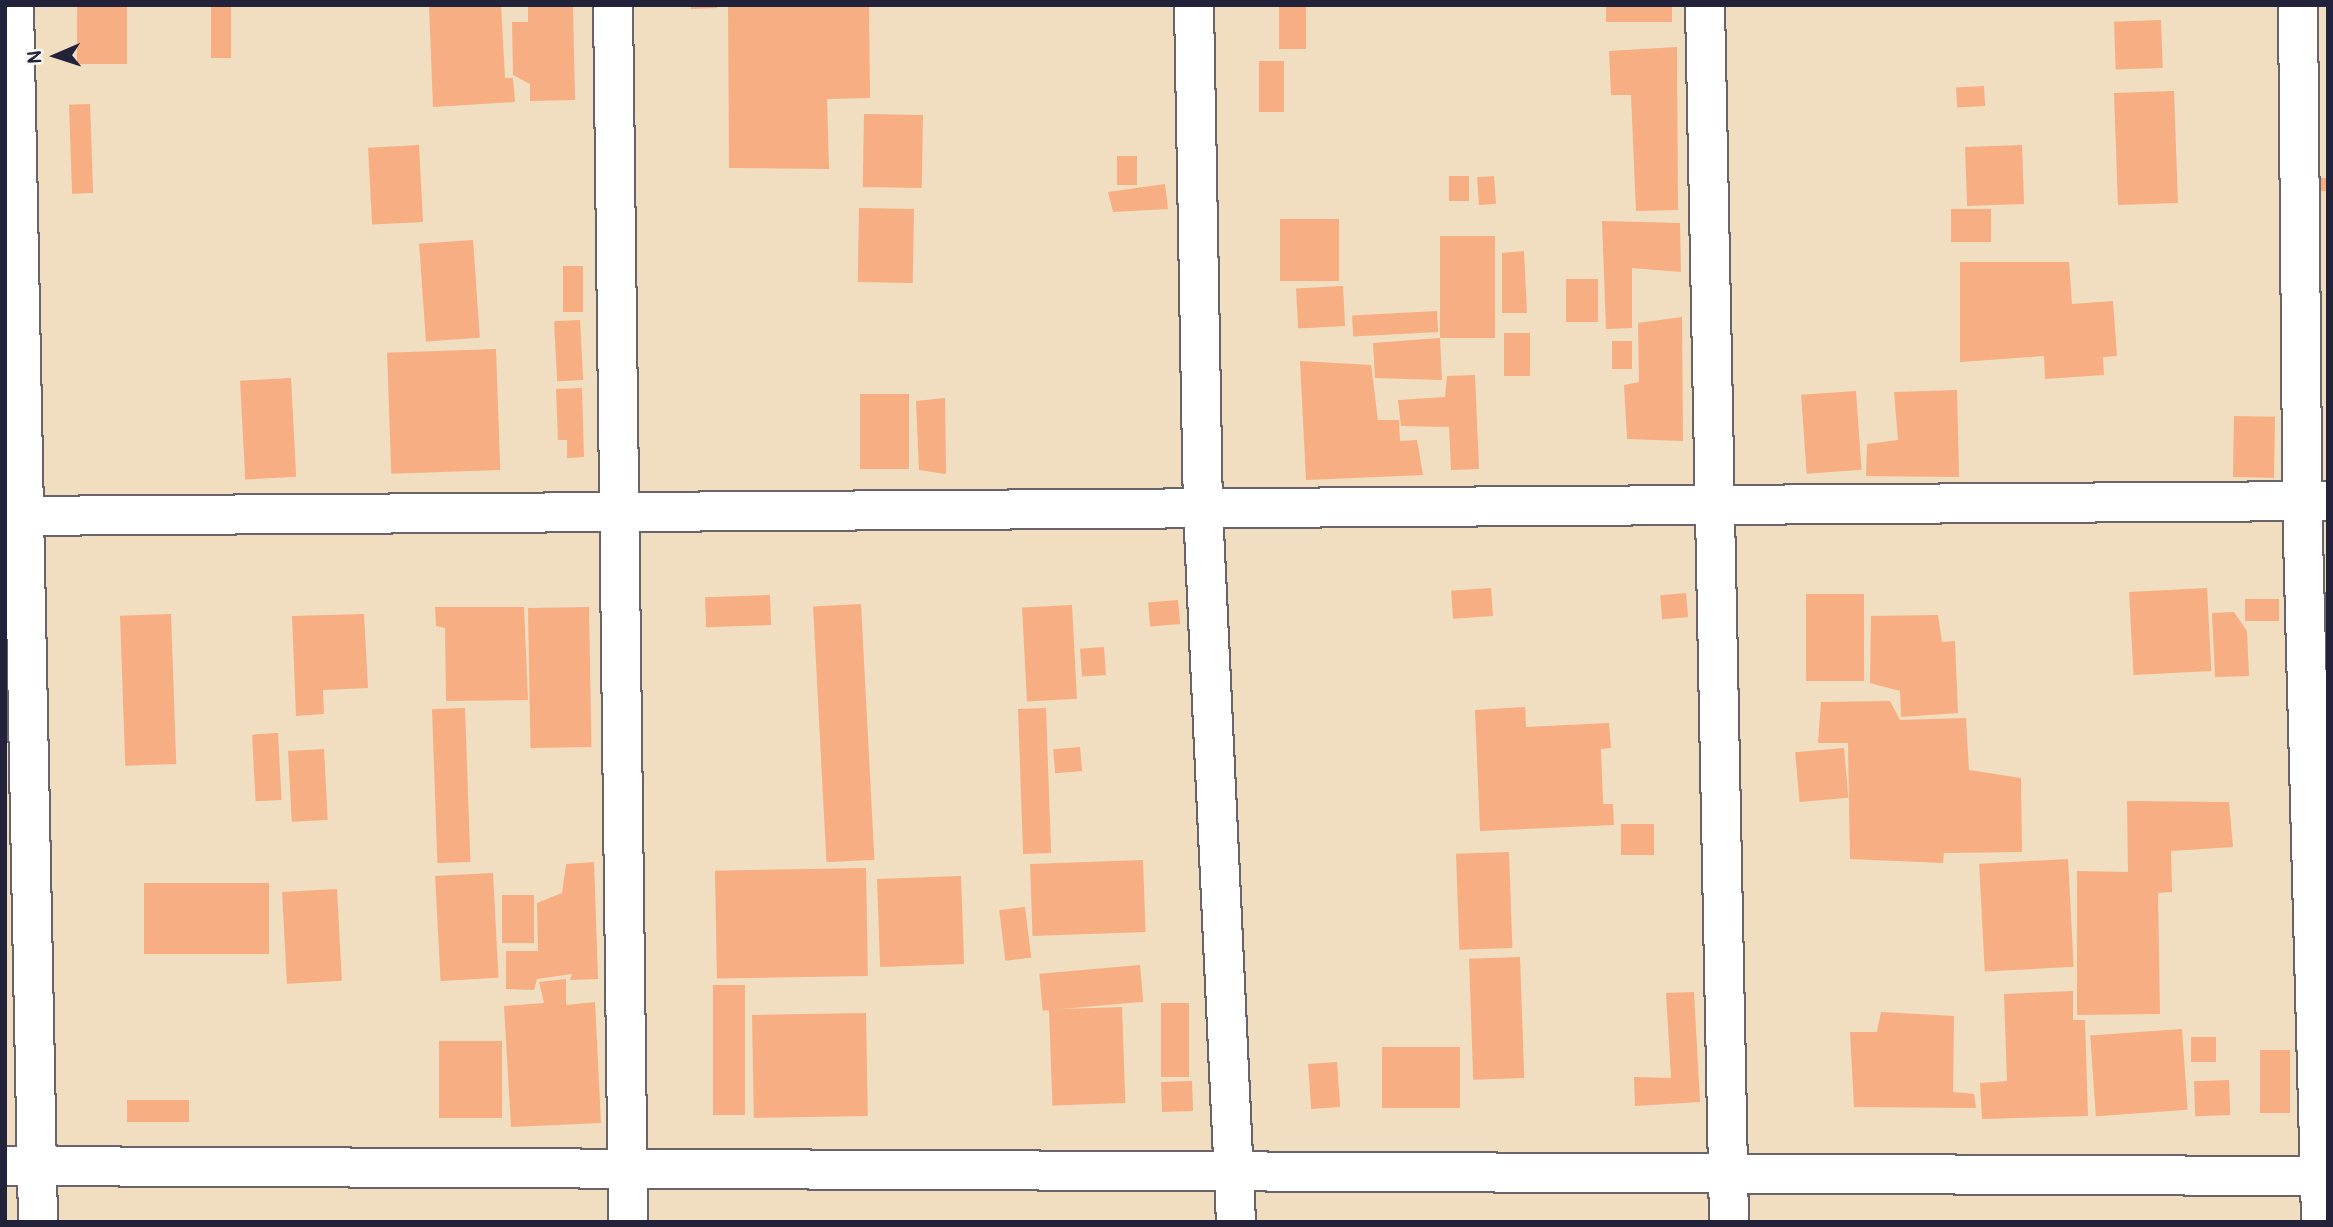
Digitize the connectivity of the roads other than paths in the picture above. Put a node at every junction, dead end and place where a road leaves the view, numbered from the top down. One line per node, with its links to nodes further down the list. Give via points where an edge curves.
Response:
1 (14, 5): 10 (street)
2 (614, 5): 9 (street)
3 (1194, 5): 8 (street)
4 (1705, 5): 7 (street)
5 (2298, 5): 6 (street)
6 (2315, 500): 7 (street); 15 (street)
7 (1711, 505): 8 (street); 14 (street)
8 (1203, 509): 9 (street); 13 (street)
9 (616, 513): 10 (street); 12 (street)
10 (13, 516): 11 (street)
11 (21, 1166): 12 (street); 16 (street)
12 (628, 1169): 13 (street); 17 (street)
13 (1235, 1172): 14 (street); 18 (street)
14 (1726, 1173): 15 (street); 19 (street)
15 (2323, 1176): 20 (street)
16 (38, 1222)
17 (628, 1222)
18 (1236, 1222)
19 (1729, 1222)
20 (2321, 1222)

